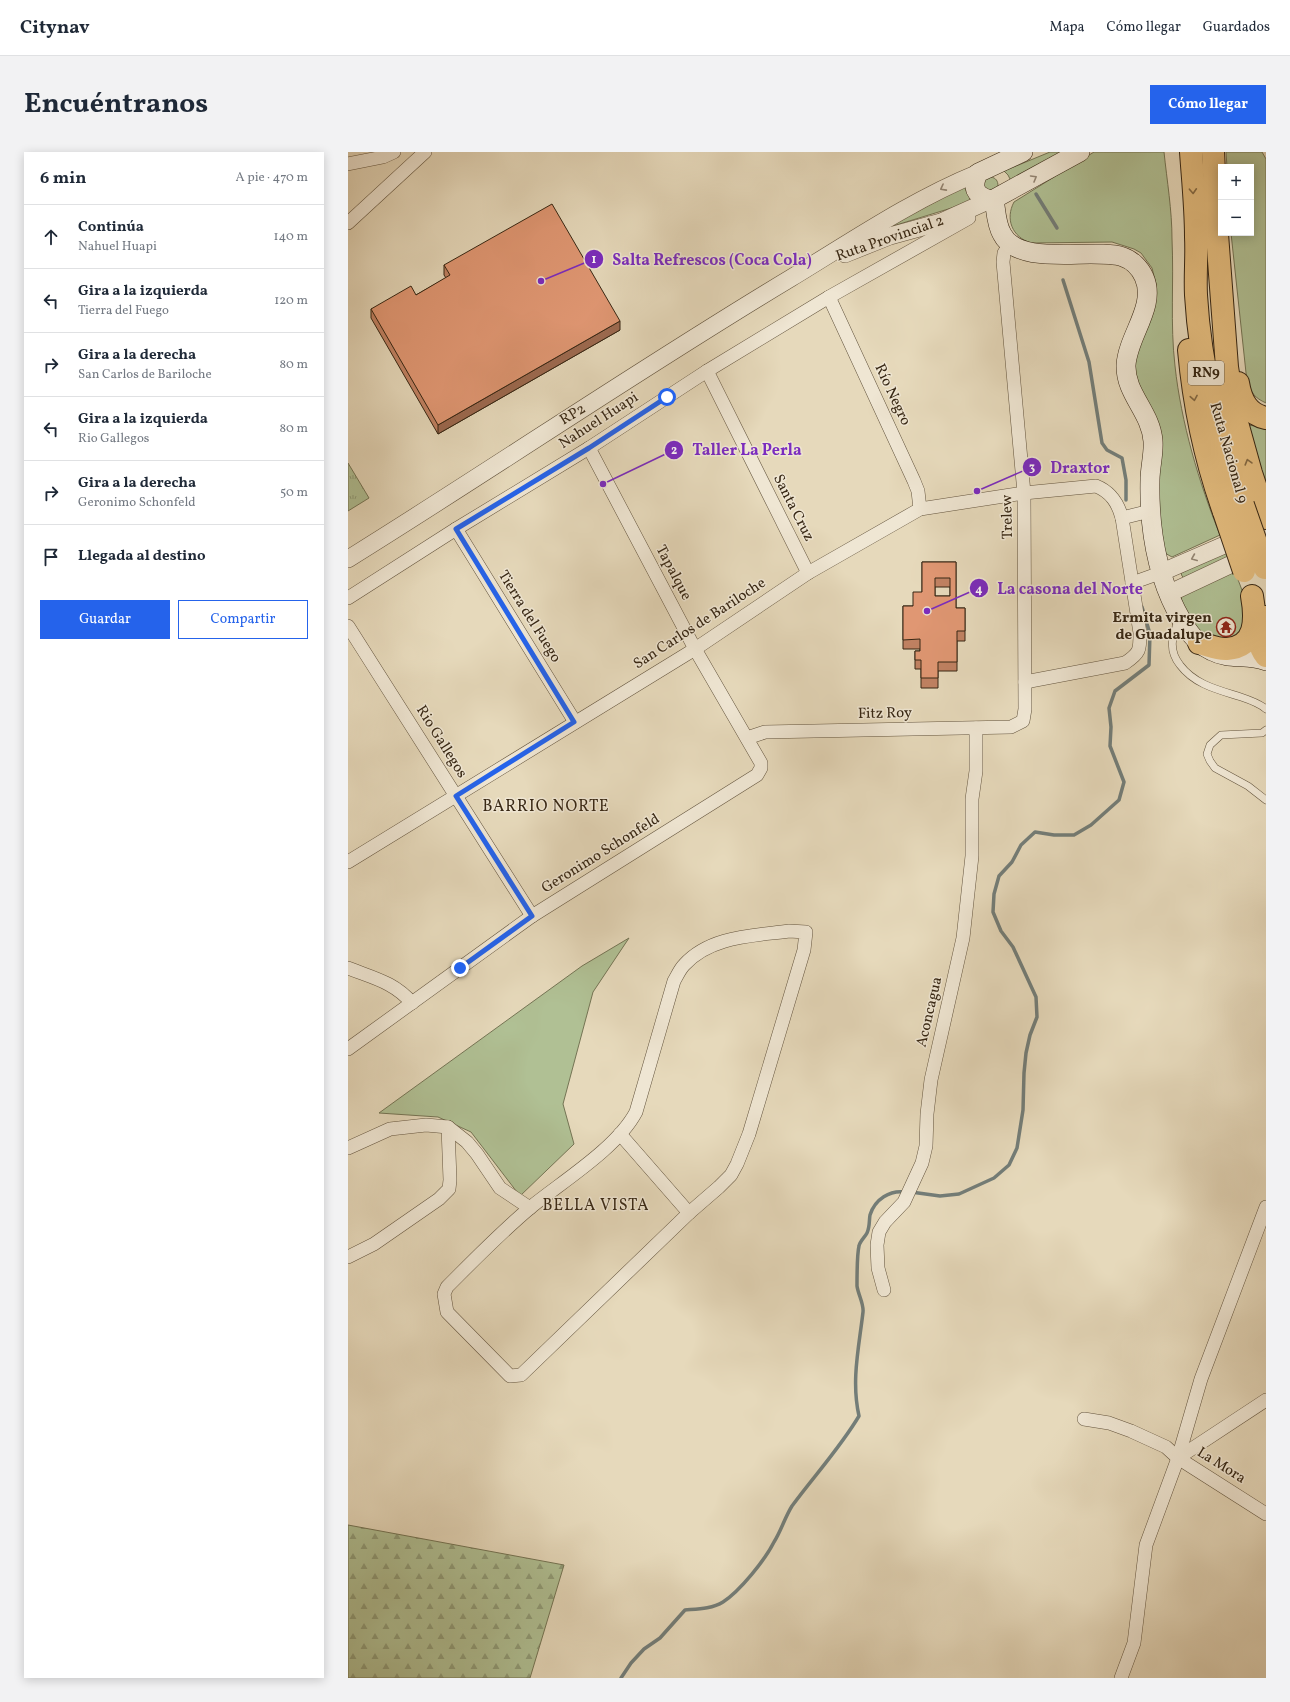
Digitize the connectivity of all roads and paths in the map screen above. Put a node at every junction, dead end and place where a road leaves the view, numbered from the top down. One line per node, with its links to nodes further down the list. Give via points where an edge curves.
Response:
1 (394, 152): 7 (street, via 383,157)
2 (425, 152): 10 (street)
3 (1023, 152): 8 (main road, Ruta Provincial 2 / RP2)
4 (1080, 152): 9 (main road, Ruta Provincial 2 / RP2, one-way to 4)
5 (1191, 152): 11 (highway, RN9, one-way to 11)
6 (1212, 152): 11 (highway, Ruta Nacional 9 / RN9)
7 (348, 164)
8 (982, 171): 9 (main road, via 974,181 975,189 979,195); 9 (main road, via 997,170 1005,179 1004,191); 14 (street, Ruta Provincial 2 / RP2, one-way to 14, via 953,183 877,224)
9 (995, 200): 12 (main road, via 1002,235); 14 (street, Ruta Provincial 2 / RP2, via 941,222 890,236); 15 (street, Nahuel Huapi)
10 (348, 223)
11 (1203, 240): 13 (highway, Ruta Nacional 9 / RN9); 21 (highway, one-way to 21, via 1187,295 1186,320 1193,393 1207,460)
12 (1010, 243): 19 (street, Trelew, via 1004,253 1003,262); 22 (main road, via 1036,253 1122,257 1133,263 1143,275 1147,290 1146,305 1130,343 1126,366 1132,392 1152,431)
13 (1220, 265): 17 (highway, via 1229,298 1240,394 1251,412); 21 (highway, Ruta Nacional 9 / RN9, one-way to 13, via 1227,367)
14 (800, 272): 26 (street, RP2 / RP2)
15 (829, 297): 16 (street, Nahuel Huapi); 20 (street, Río Negro, via 914,481)
16 (707, 371): 18 (street, Nahuel Huapi); 29 (street, Santa Cruz)
17 (1266, 418)
18 (589, 448): 24 (street, Nahuel Huapi); 38 (street, Tapalque)
19 (1024, 493): 20 (street, San Carlos de Bariloche); 23 (street, San Carlos de Bariloche, via 1096,486 1105,490 1118,504); 41 (street, Trelew)
20 (920, 508): 29 (street, San Carlos de Bariloche)
21 (1248, 509): 27 (highway, bridge); 28 (highway, Ruta Nacional 9 / RN9, bridge)
22 (1150, 511): 23 (street); 30 (main road)
23 (1122, 518): 31 (street)
24 (456, 529): 34 (street, Nahuel Huapi); 44 (street, Tierra del Fuego)
25 (1229, 543): 30 (street, one-way to 30)
26 (348, 559)
27 (1240, 567): 32 (street); 33 (highway)
28 (1266, 569)
29 (808, 573): 38 (street, San Carlos de Bariloche)
30 (1160, 573): 31 (street); 32 (main road)
31 (1132, 583): 41 (street, via 1140,633 1140,648 1136,655 1125,663)
32 (1168, 594): 35 (main road)
33 (1252, 596): 37 (highway, via 1255,624 1246,640 1234,648 1225,649); 39 (highway, via 1263,612 1265,620 1260,639 1262,651)
34 (348, 598)
35 (1180, 617): 37 (main road); 42 (lane, via 1172,642 1173,653 1182,668 1202,684 1254,702)
36 (348, 626): 49 (street, Rio Gallegos)
37 (1199, 643): 40 (main road, via 1221,655)
38 (695, 649): 44 (street, San Carlos de Bariloche); 47 (street, Tapalque)
39 (1266, 656)
40 (1266, 661)
41 (1024, 682): 43 (street, Trelew)
42 (1266, 709)
43 (1023, 721): 45 (street, Fitz Roy, via 1011,727)
44 (574, 722): 49 (street, San Carlos de Bariloche)
45 (976, 728): 47 (street, Fitz Roy, via 765,732); 63 (street, Aconcagua, via 972,856 963,938 931,1080 926,1146 922,1163 904,1202 879,1232 878,1268)
46 (1266, 730): 50 (lane, via 1262,733 1221,735 1210,745 1207,754 1215,768 1248,786)
47 (747, 738): 48 (street, Tapalque, via 761,763)
48 (757, 774): 52 (street, Geronimo Schonfeld)
49 (456, 796): 51 (street, San Carlos de Bariloche); 52 (street, Rio Gallegos)
50 (1266, 800)
51 (348, 862)
52 (532, 916): 54 (street, Geronimo Schonfeld)
53 (348, 968): 54 (street, via 393,985)
54 (412, 1003): 55 (street, Geronimo Schonfeld)
55 (348, 1049)
56 (448, 1128): 58 (street, via 426,1125 390,1129); 60 (street, via 467,1142 500,1188); 62 (street, via 449,1189 374,1244)
57 (620, 1134): 60 (street, via 581,1169); 61 (street); 61 (street, via 636,1112 674,981 684,965 699,953 720,942 788,931 806,932 804,950 749,1134 737,1164 720,1187)
58 (348, 1148)
59 (1266, 1207): 66 (street, via 1202,1379)
60 (530, 1208): 61 (street, via 447,1287 444,1294 447,1312 510,1376 521,1375)
61 (689, 1213)
62 (348, 1257)
63 (884, 1290)
64 (1266, 1400): 66 (street)
65 (1084, 1419): 66 (street, La Mora, via 1109,1423 1131,1431 1166,1447)
66 (1178, 1458): 67 (street, La Mora); 68 (street, via 1146,1545 1134,1644)
67 (1266, 1514)
68 (1121, 1678)

